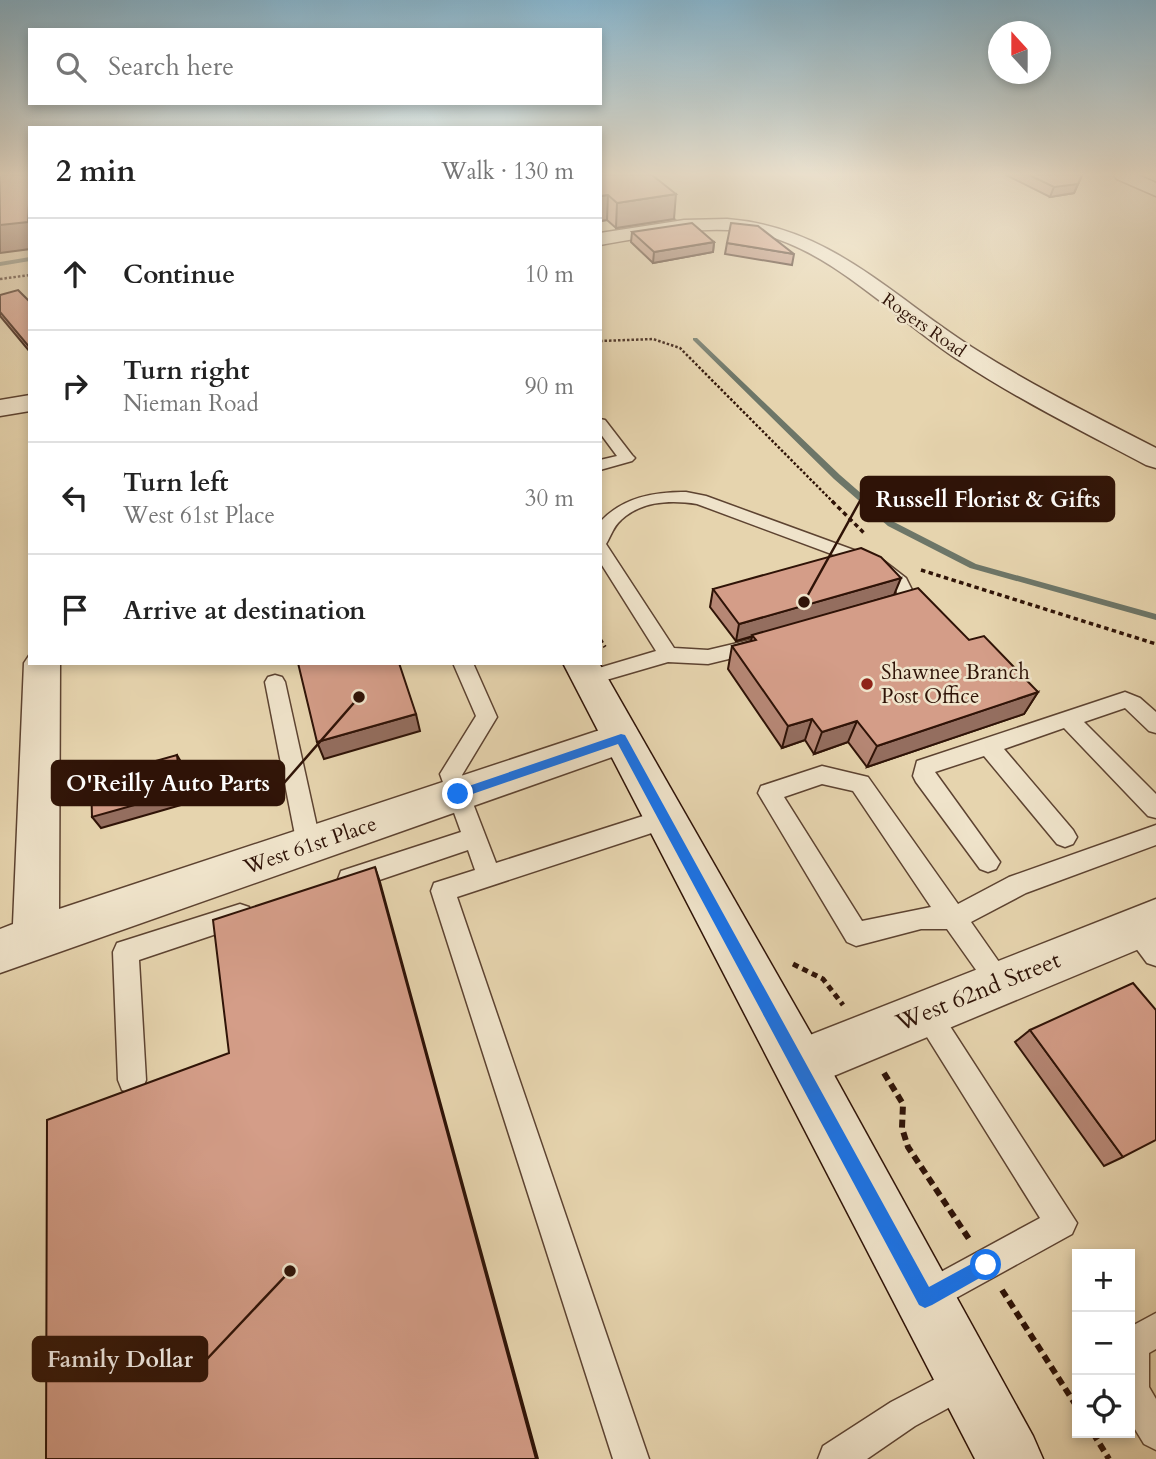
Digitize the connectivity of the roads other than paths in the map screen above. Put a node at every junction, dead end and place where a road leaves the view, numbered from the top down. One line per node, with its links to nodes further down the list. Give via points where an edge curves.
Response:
1 (801, 243): 5 (street, Rogers Road, via 969,356)
2 (28, 403): 3 (street)
3 (0, 408)
4 (602, 426): 6 (lane, via 627,458)
5 (1156, 459)
6 (602, 464)
7 (602, 536): 9 (lane, via 610,521 626,508 668,496 700,499 878,565 901,582 907,597 902,604)
8 (602, 551): 11 (lane)
9 (877, 612)
10 (776, 640): 11 (lane, via 726,654)
11 (668, 655): 12 (lane)
12 (602, 657)
13 (45, 665): 34 (street)
14 (464, 665): 21 (lane, via 487,717 451,774)
15 (600, 665): 19 (street)
16 (275, 682): 27 (lane)
17 (1068, 719): 18 (lane, via 1125,700); 20 (lane); 22 (lane)
18 (1156, 725)
19 (621, 738): 21 (street, West 61st Place); 23 (street)
20 (989, 746): 25 (lane); 28 (lane, via 925,767 924,776)
21 (458, 794): 26 (lane); 27 (street, West 61st Place)
22 (1156, 809)
23 (665, 819): 29 (lane); 37 (street)
24 (1156, 835): 32 (lane, via 1018,885)
25 (1065, 837)
26 (474, 838): 29 (lane); 30 (lane)
27 (309, 845): 34 (street, West 61st Place)
28 (988, 862)
29 (489, 876): 43 (lane, via 443,891)
30 (332, 884)
31 (268, 905): 38 (lane, via 126,952)
32 (954, 918): 32 (lane, via 860,783 822,775 769,793 856,934 921,918); 35 (lane)
33 (1149, 934): 35 (street, West 62nd Street)
34 (18, 945)
35 (1000, 982): 36 (street, West 62nd Street)
36 (926, 1012): 37 (street, West 62nd Street); 39 (lane, via 1061,1223)
37 (800, 1064): 39 (street)
38 (132, 1080)
39 (925, 1299): 41 (street)
40 (1156, 1330): 42 (lane, via 1132,1343 1132,1391)
41 (968, 1379): 44 (lane); 45 (street)
42 (1156, 1432)
43 (631, 1459)
44 (836, 1459)
45 (1010, 1459)

